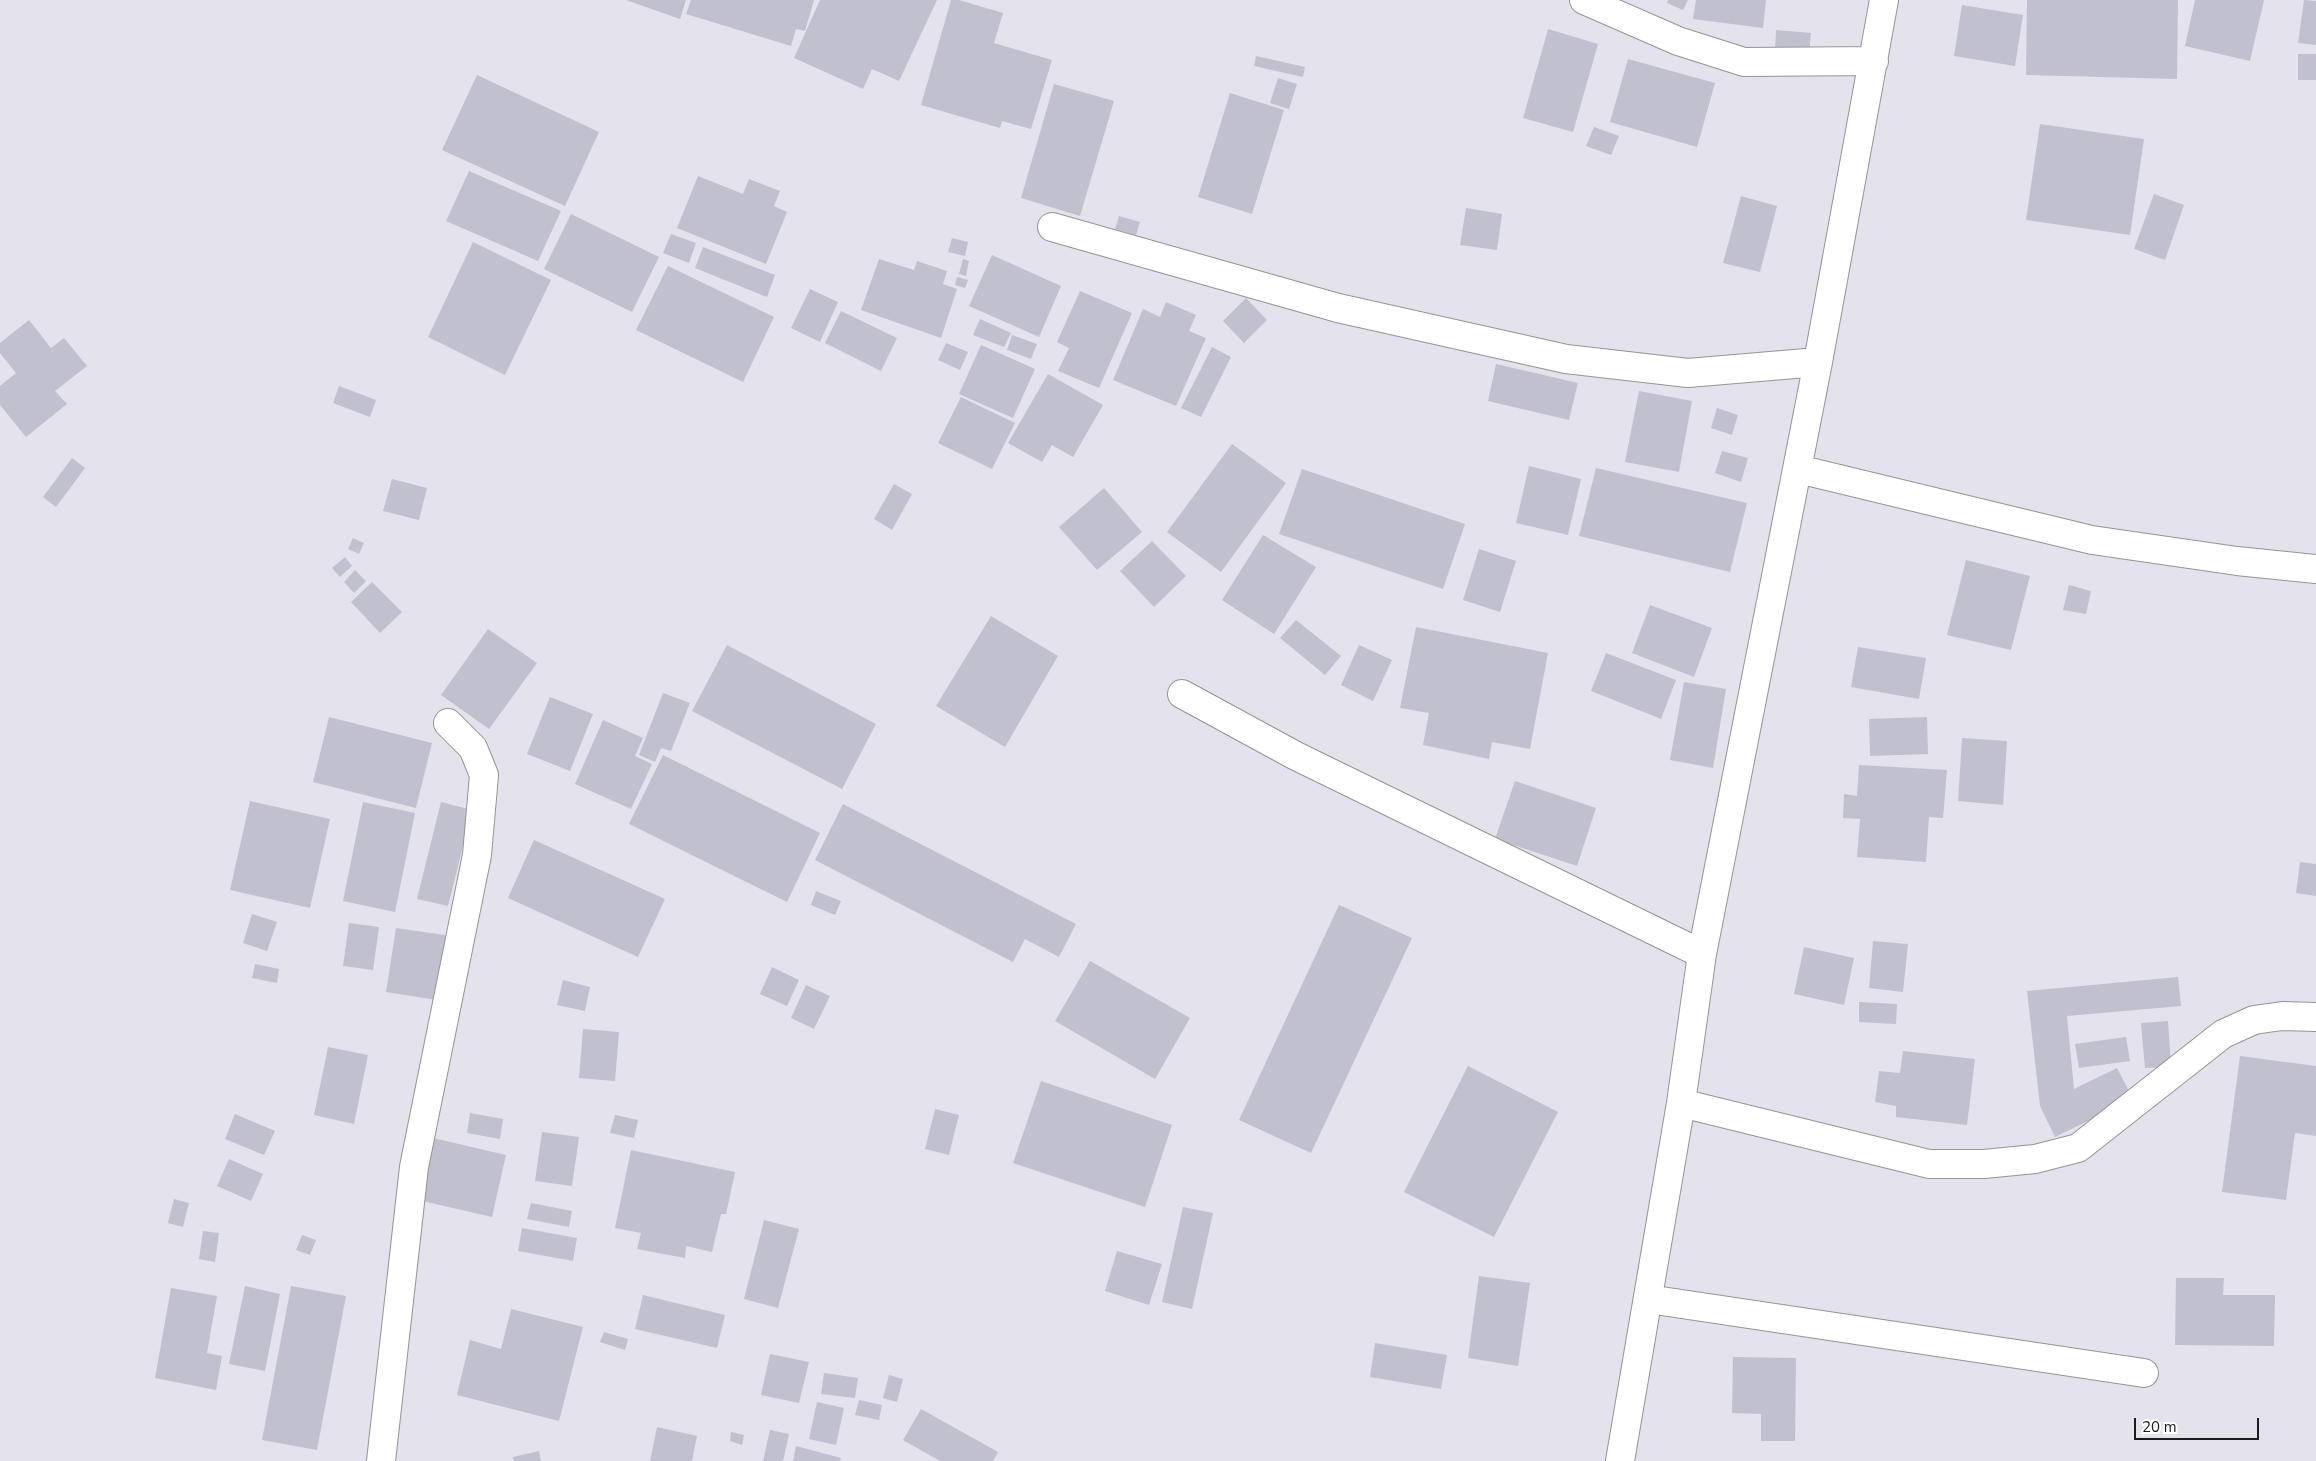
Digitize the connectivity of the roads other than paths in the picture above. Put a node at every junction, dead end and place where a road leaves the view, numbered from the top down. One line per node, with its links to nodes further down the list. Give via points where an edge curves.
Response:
1 (1584, 0): 3 (street, via 1678,41 1744,62)
2 (1884, 0): 3 (street)
3 (1874, 60): 5 (street)
4 (1052, 227): 5 (street, via 1338,308 1566,359 1688,372)
5 (1818, 362): 6 (street)
6 (1798, 469): 7 (street, via 2092,540); 10 (street)
7 (2316, 569)
8 (1182, 694): 10 (street, via 1296,756)
9 (448, 723): 15 (street, via 473,748 484,775 477,855 414,1166)
10 (1702, 954): 12 (street)
11 (2316, 1017): 12 (street, via 2282,1016 2254,1020 2223,1034 2078,1148 2035,1159 1984,1164 1930,1164)
12 (1681, 1103): 13 (street)
13 (1648, 1299): 14 (street); 16 (street)
14 (2144, 1373)
15 (381, 1461)
16 (1620, 1461)

